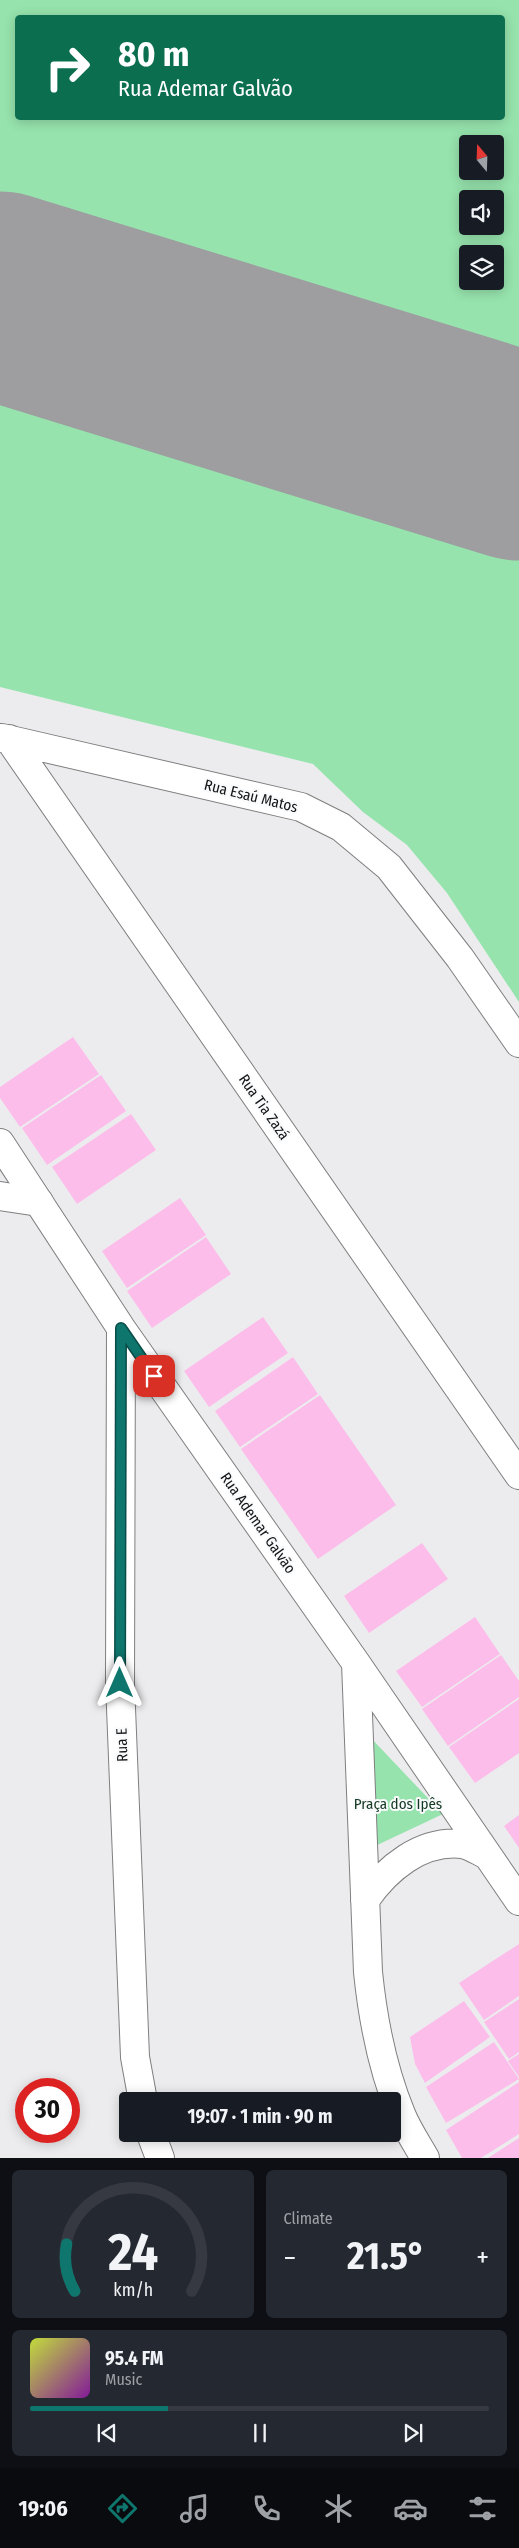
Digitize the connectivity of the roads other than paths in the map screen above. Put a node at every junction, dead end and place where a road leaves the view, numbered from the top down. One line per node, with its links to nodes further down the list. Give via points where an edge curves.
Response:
1 (5, 738): 2 (street, Rua Esaú Matos, via 301,807 341,827 390,867 406,886); 7 (street, Rua Tia Zazá)
2 (519, 1043)
3 (0, 1143): 5 (street, Rua Ademar Galvão)
4 (0, 1196): 5 (street)
5 (39, 1202): 6 (street, Rua Ademar Galvão)
6 (121, 1328): 8 (street, Rua Ademar Galvão); 12 (street, Rua E, via 120,1683 135,2057)
7 (519, 1475)
8 (356, 1663): 9 (street, Rua Ademar Galvão); 10 (street)
9 (487, 1855): 10 (street, via 463,1844 439,1846 415,1854 378,1881); 11 (street, Rua Ademar Galvão)
10 (365, 1900): 15 (street, via 373,2021 402,2116)
11 (519, 1901)
12 (141, 2092)
13 (154, 2142): 14 (street)
14 (160, 2158)
15 (425, 2158)

